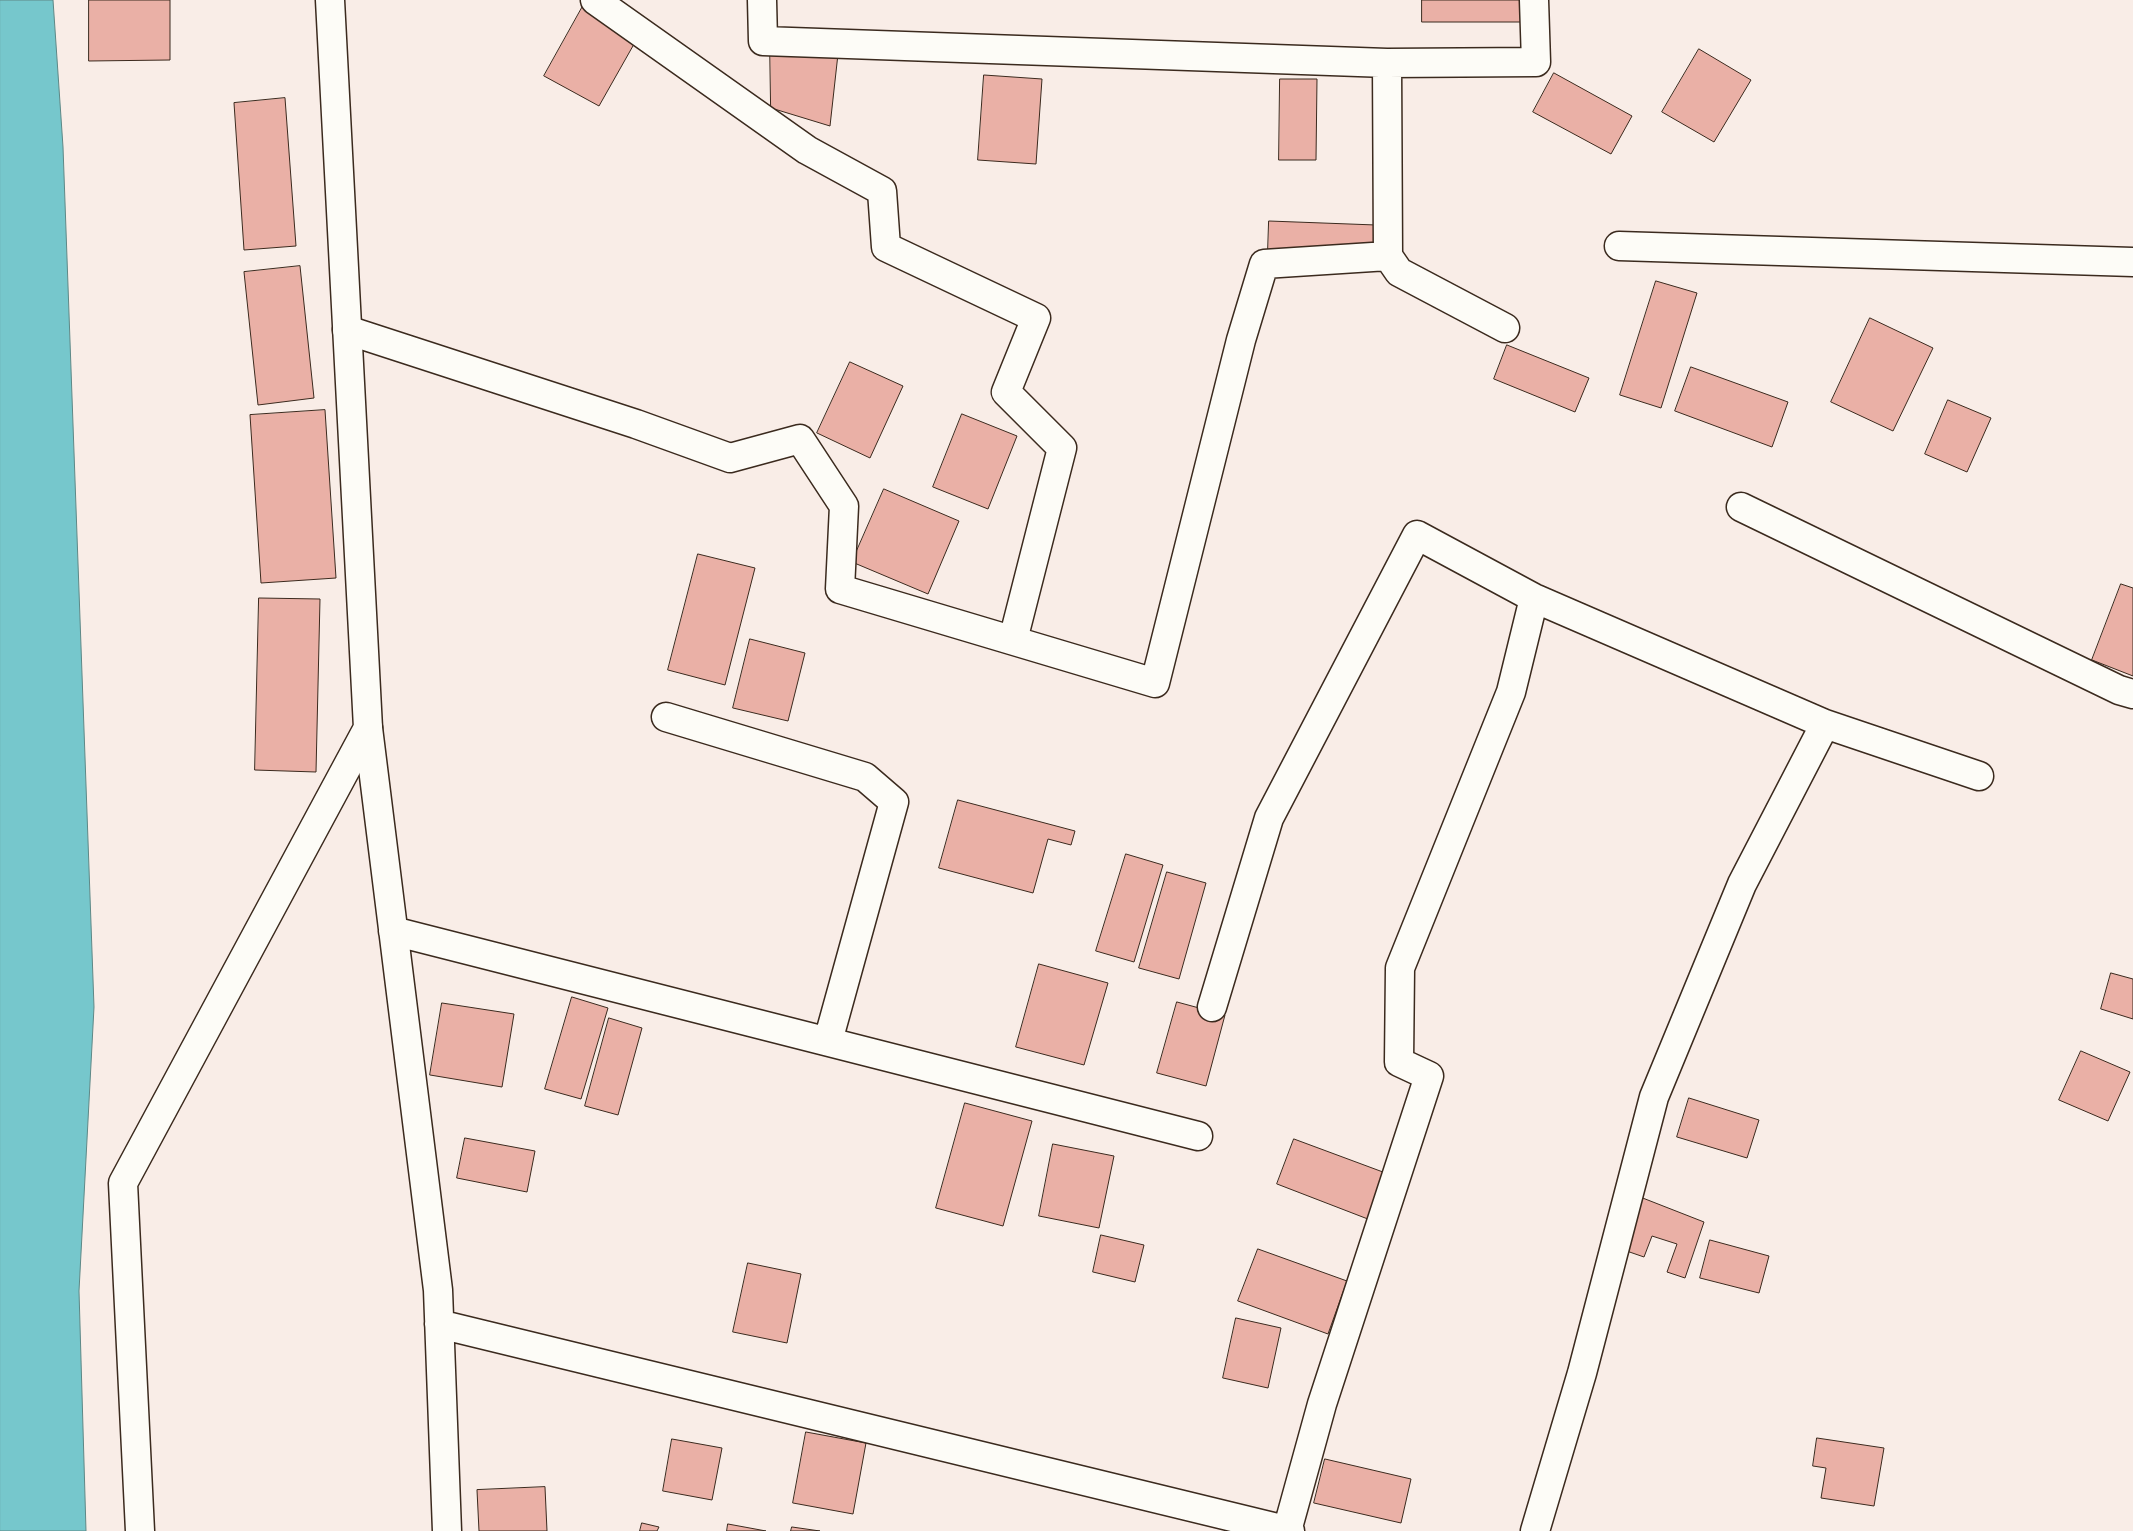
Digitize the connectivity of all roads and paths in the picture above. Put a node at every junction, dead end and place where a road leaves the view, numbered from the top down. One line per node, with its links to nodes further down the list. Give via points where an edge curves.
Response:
1 (330, 0): 10 (street)
2 (595, 0): 13 (street, via 807,150 882,191 886,247 1036,318 1006,392 1062,448)
3 (762, 0): 5 (street, via 763,41)
4 (1534, 0): 5 (street, via 1536,62)
5 (1387, 62): 7 (street)
6 (1619, 246): 8 (street)
7 (1388, 256): 9 (street, via 1399,272); 13 (street, via 1264,264 1241,340 1155,684)
8 (2133, 262)
9 (1505, 328)
10 (347, 330): 13 (street, via 730,458 800,439 844,506 840,588); 17 (street)
11 (1741, 507): 14 (street, via 2110,686)
12 (1534, 598): 16 (street); 20 (street, via 1417,535 1269,818); 26 (street, via 1511,692 1400,968 1399,1062 1429,1076 1322,1404)
13 (1013, 640)
14 (2133, 694)
15 (666, 717): 21 (street, via 865,777 894,802)
16 (1825, 724): 18 (street); 27 (street, via 1742,884 1654,1097 1582,1373)
17 (368, 728): 19 (street); 24 (street, via 123,1183)
18 (1979, 776)
19 (393, 931): 21 (street); 23 (street, via 438,1290)
20 (1212, 1007)
21 (828, 1042): 22 (street)
22 (1198, 1136)
23 (439, 1324): 25 (street); 26 (street)
24 (140, 1531)
25 (447, 1531)
26 (1288, 1531)
27 (1534, 1531)

